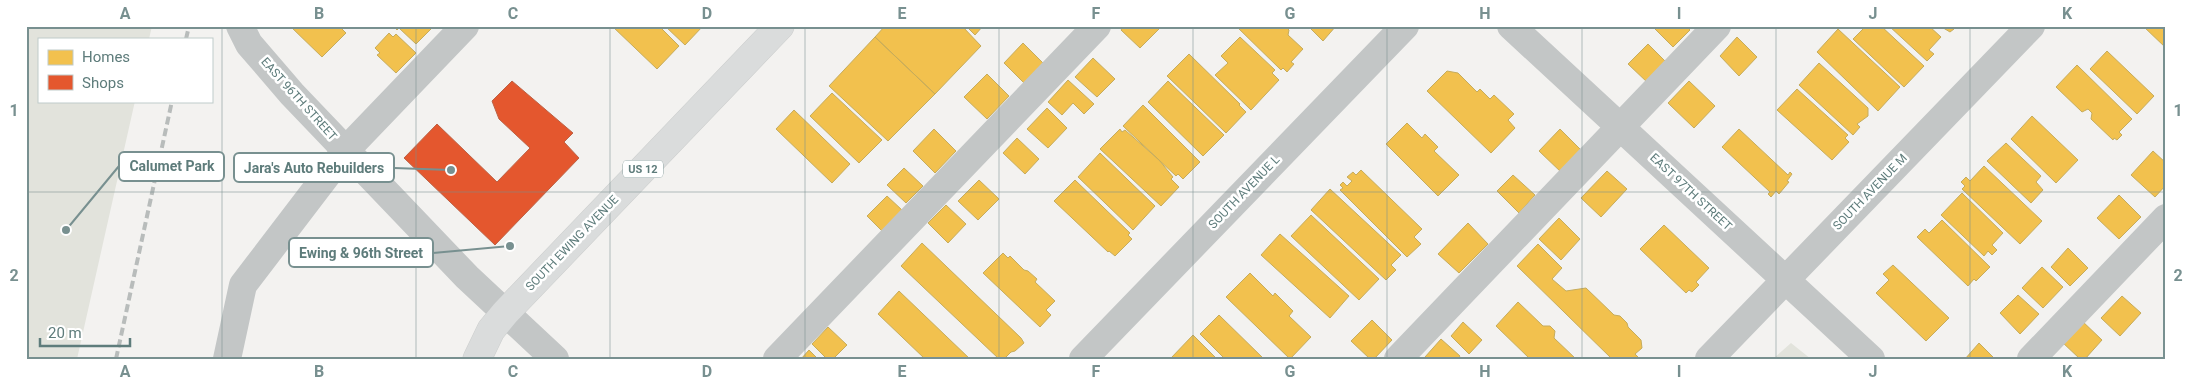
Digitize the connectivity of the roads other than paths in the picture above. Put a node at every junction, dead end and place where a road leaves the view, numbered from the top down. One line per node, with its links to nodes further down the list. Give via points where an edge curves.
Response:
1 (240, 26): 10 (street, EAST 96TH STREET, via 250,44 292,94)
2 (465, 26): 10 (street)
3 (780, 26): 13 (main road, SOUTH EWING AVENUE / US 12)
4 (1097, 26): 17 (street)
5 (1405, 26): 18 (street, SOUTH AVENUE L)
6 (1511, 26): 9 (street, EAST 97TH STREET)
7 (1717, 26): 9 (street)
8 (2031, 26): 12 (street, SOUTH AVENUE M)
9 (1620, 127): 12 (street, EAST 97TH STREET); 19 (street)
10 (346, 150): 13 (street, EAST 96TH STREET, via 467,277); 14 (street, via 244,285)
11 (2166, 218): 22 (street)
12 (1785, 279): 20 (street, SOUTH AVENUE M); 21 (street, EAST 97TH STREET)
13 (505, 312): 15 (main road, SOUTH EWING AVENUE / US 12, via 491,330); 16 (street, EAST 96TH STREET)
14 (227, 359)
15 (477, 359)
16 (555, 359)
17 (777, 359)
18 (1083, 359)
19 (1398, 359)
20 (1709, 359)
21 (1871, 359)
22 (2031, 359)

